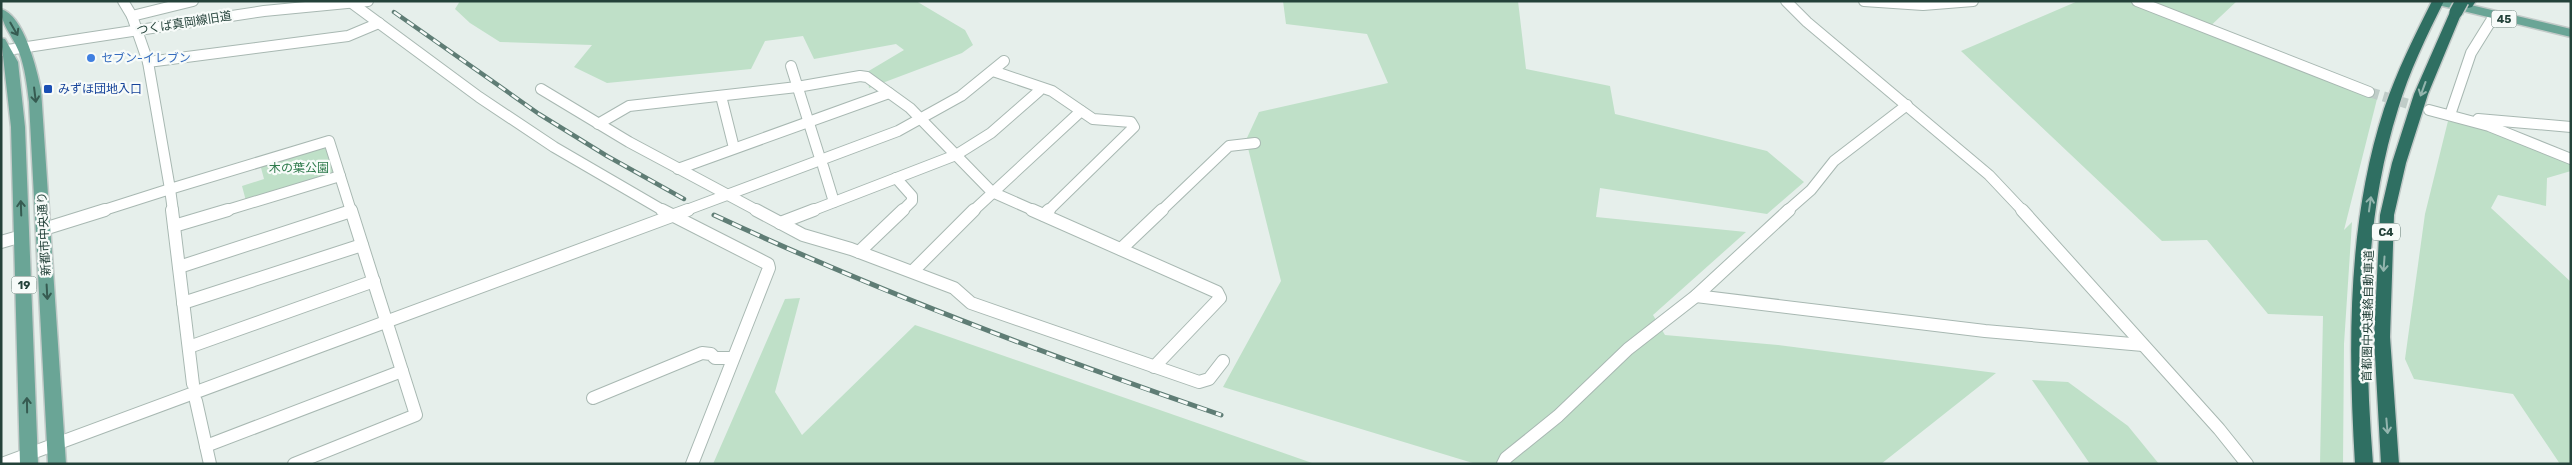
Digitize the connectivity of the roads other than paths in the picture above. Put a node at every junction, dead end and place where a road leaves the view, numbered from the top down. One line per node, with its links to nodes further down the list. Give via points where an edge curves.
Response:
1 (123, 1): 12 (street)
2 (194, 1): 12 (street)
3 (368, 1): 8 (street, つくば真岡線旧道)
4 (1786, 1): 29 (street)
5 (1864, 1): 6 (street, via 1922,5)
6 (1973, 1)
7 (2138, 1): 26 (street)
8 (350, 2): 14 (street); 15 (street, つくば真岡線旧道)
9 (2434, 2): 13 (main road, 45); 85 (highway, 首都圏中央連絡自動車道 / C4, one-way to 9, via 2360,323 2370,202 2384,130)
10 (2463, 6): 86 (highway, 首都圏中央連絡自動車道 / C4, one-way to 86, via 2434,57 2399,163 2388,215 2382,337)
11 (1, 12): 18 (main road, 新都市中央通り / 19, one-way to 18)
12 (132, 16): 15 (street)
13 (2494, 16): 16 (main road, 45); 32 (street, via 2471,53)
14 (379, 23): 20 (street, via 348,36); 51 (street, via 479,97 554,147)
15 (139, 30): 18 (street, つくば真岡線旧道); 20 (street)
16 (2571, 33)
17 (3, 48): 18 (street, つくば真岡線旧道); 55 (main road, 新都市中央通り / 19, one-way to 17, via 15,86 12,62)
18 (25, 48): 54 (main road, 新都市中央通り / 19, one-way to 54, via 36,102)
19 (1004, 61): 22 (street)
20 (148, 62): 45 (street)
21 (791, 66): 23 (street)
22 (993, 71): 31 (street, via 1052,91); 33 (street, via 967,93)
23 (797, 87): 27 (street, via 860,76 867,77); 28 (street); 35 (street)
24 (542, 89): 36 (street)
25 (1039, 91): 40 (street, via 991,133)
26 (2369, 92)
27 (889, 93): 33 (street); 35 (street)
28 (721, 96): 36 (street, via 629,106); 39 (street)
29 (1908, 105): 63 (street, via 1834,161 1811,190); 66 (street, via 1989,175)
30 (2429, 110): 32 (street)
31 (1081, 111): 46 (street); 50 (street, via 1093,119 1131,122 1134,127)
32 (2450, 115): 34 (street)
33 (922, 119): 40 (street); 47 (street, via 882,138)
34 (2468, 119): 37 (street); 41 (street)
35 (809, 122): 39 (street); 48 (street)
36 (598, 124): 42 (street)
37 (2571, 127)
38 (1255, 143): 58 (street, via 1229,146)
39 (734, 148): 42 (street)
40 (956, 155): 44 (street); 46 (street)
41 (2571, 159)
42 (678, 168): 47 (street)
43 (340, 176): 45 (street, via 329,141); 49 (street); 53 (street)
44 (896, 178): 48 (street); 59 (street, via 912,196 912,201)
45 (170, 189): 53 (street); 54 (street)
46 (992, 192): 50 (street); 61 (street)
47 (728, 195): 51 (street); 52 (street)
48 (834, 202): 52 (street)
49 (351, 211): 57 (street); 60 (street)
50 (1044, 215): 58 (street)
51 (673, 216): 65 (street); 68 (street, via 769,266)
52 (780, 223): 59 (street, via 804,235)
53 (174, 226): 60 (street)
54 (44, 229): 75 (main road, 新都市中央通り / 19, one-way to 75)
55 (22, 236): 56 (street); 77 (main road, 新都市中央通り / 19, one-way to 55)
56 (1, 242)
57 (362, 245): 62 (street); 64 (street)
58 (1121, 249): 70 (street, via 1218,292 1220,298)
59 (859, 252): 61 (street)
60 (179, 267): 64 (street)
61 (913, 271): 70 (street, via 954,288 971,303)
62 (374, 282): 65 (street); 67 (street)
63 (1696, 296): 66 (street, via 1985,331); 83 (street, via 1628,349)
64 (183, 303): 67 (street)
65 (386, 322): 71 (street); 75 (street)
66 (2143, 345): 84 (street)
67 (189, 347): 72 (street)
68 (733, 358): 73 (street, via 715,358 702,353); 82 (street)
69 (1223, 361): 70 (street, via 1209,379 1199,382)
70 (1154, 367)
71 (402, 370): 76 (street); 81 (street, via 416,415)
72 (193, 384)
73 (592, 398)
74 (196, 400): 76 (street)
75 (56, 444): 77 (street); 79 (main road, 新都市中央通り / 19)
76 (206, 446): 80 (street)
77 (29, 459): 78 (street)
78 (2, 464)
79 (57, 464)
80 (210, 464)
81 (294, 464)
82 (692, 464)
83 (1503, 464)
84 (2247, 464)
85 (2364, 464)
86 (2390, 464)

